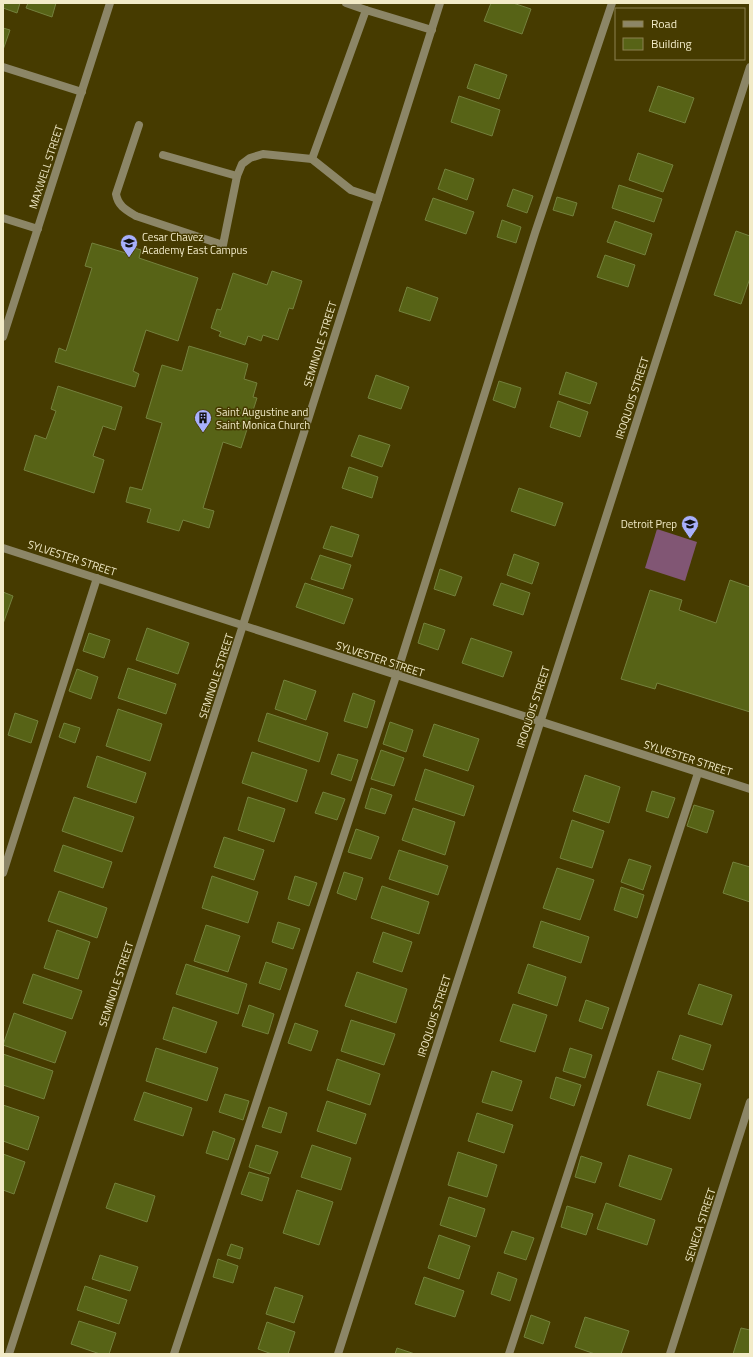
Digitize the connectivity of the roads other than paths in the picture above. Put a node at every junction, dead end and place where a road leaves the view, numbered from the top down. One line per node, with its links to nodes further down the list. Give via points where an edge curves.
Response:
1 (110, 3): 9 (street, MAXWELL STREET)
2 (346, 3): 5 (street)
3 (440, 3): 6 (street, SEMINOLE STREET)
4 (612, 3): 21 (street, via 535,233)
5 (366, 10): 6 (street); 12 (street)
6 (432, 30): 14 (street, SEMINOLE STREET)
7 (3, 67): 9 (street)
8 (750, 67): 22 (street, IROQUOIS STREET)
9 (82, 92): 16 (street, MAXWELL STREET)
10 (139, 125): 13 (street, via 116,194 117,202 136,216 223,245)
11 (163, 155): 13 (street)
12 (312, 159): 13 (street, via 263,154 242,164); 14 (street, via 351,190)
13 (237, 176)
14 (378, 199): 20 (street, SEMINOLE STREET)
15 (3, 218): 16 (street)
16 (38, 229): 17 (street, MAXWELL STREET)
17 (3, 337)
18 (3, 548): 19 (street, SYLVESTER STREET)
19 (97, 578): 20 (street, SYLVESTER STREET); 25 (street)
20 (243, 625): 21 (street, SYLVESTER STREET); 27 (street, SEMINOLE STREET)
21 (396, 676): 22 (street, SYLVESTER STREET); 28 (street)
22 (540, 722): 23 (street, SYLVESTER STREET); 29 (street, IROQUOIS STREET)
23 (698, 773): 24 (street, SYLVESTER STREET); 30 (street)
24 (750, 789)
25 (3, 873)
26 (750, 1102): 31 (street, SENECA STREET)
27 (9, 1354)
28 (174, 1354)
29 (338, 1354)
30 (509, 1354)
31 (670, 1354)

